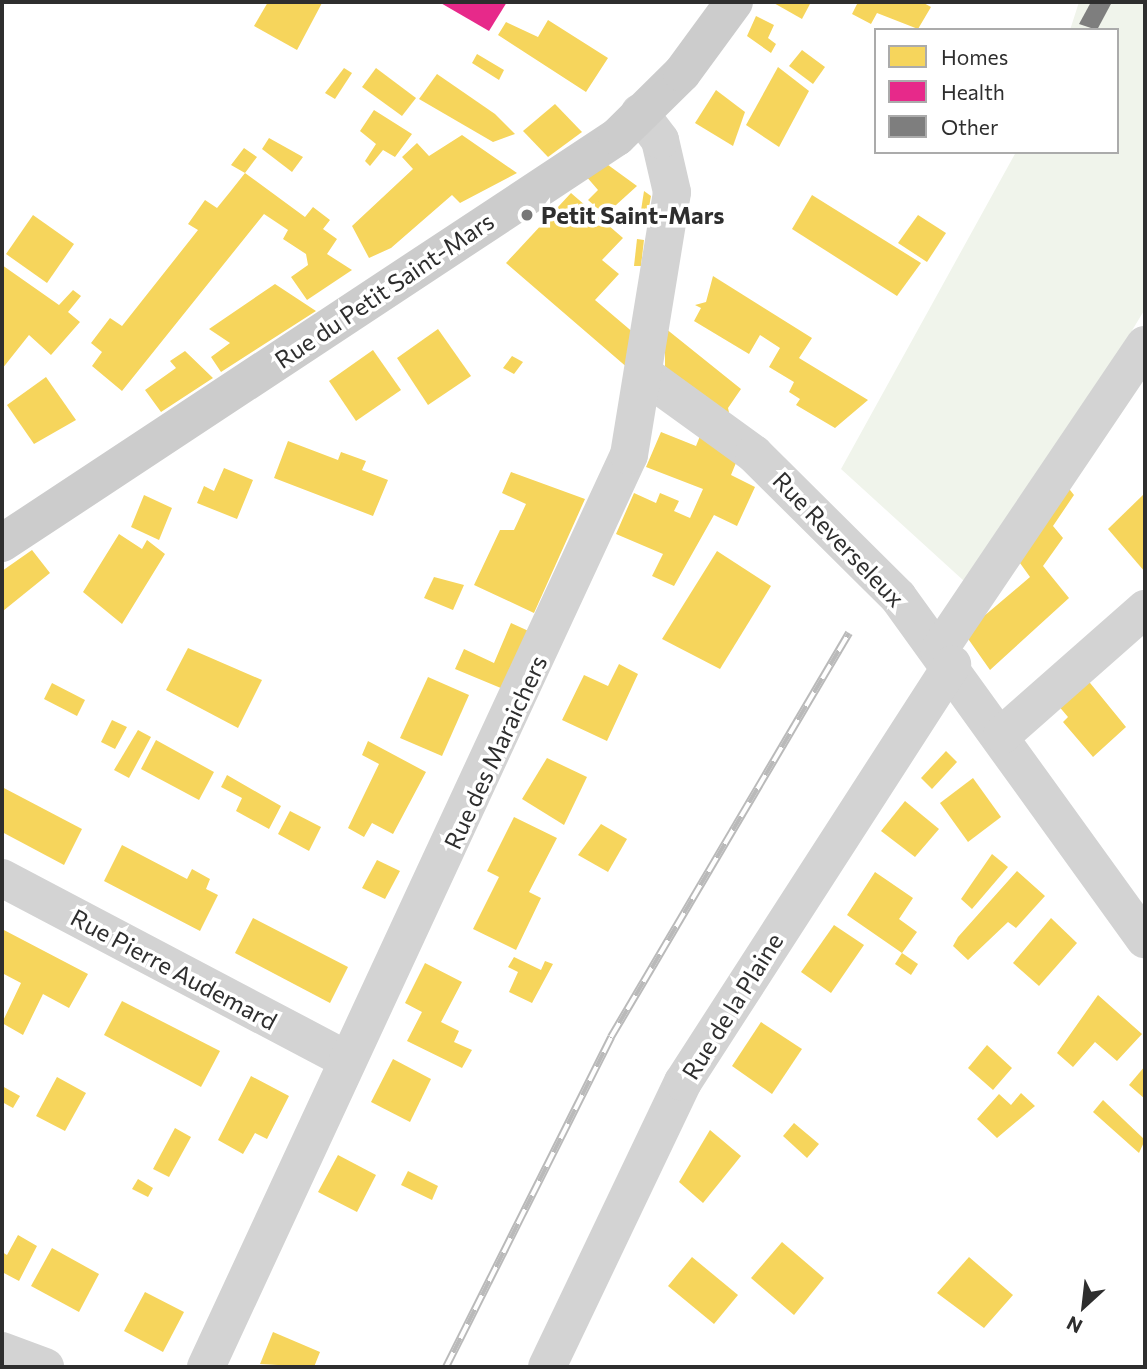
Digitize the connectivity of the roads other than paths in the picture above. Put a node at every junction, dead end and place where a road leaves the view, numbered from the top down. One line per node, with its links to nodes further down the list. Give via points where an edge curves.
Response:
1 (734, 2): 2 (street, Rue du Petit Saint-Mars, via 682,73)
2 (640, 113): 4 (street, Rue des Maraichers, via 660,140 672,192); 5 (street, Rue du Petit Saint-Mars, via 617,138)
3 (1145, 345): 7 (street, Rue de la Plaine)
4 (645, 375): 7 (street, Rue Reverseleux, via 754,454 845,540); 11 (street, Rue des Maraichers, via 639,417 613,496)
5 (2, 543)
6 (1145, 609): 8 (street)
7 (945, 657): 8 (street, Rue Reverseleux); 15 (street, Rue de la Plaine, via 683,1082)
8 (1002, 735): 10 (street, Rue Reverseleux)
9 (2, 878): 11 (street, Rue Pierre Audemard)
10 (1145, 939)
11 (345, 1059): 14 (street, Rue des Maraichers)
12 (2, 1351): 13 (street)
13 (45, 1367)
14 (206, 1367)
15 (547, 1367)

